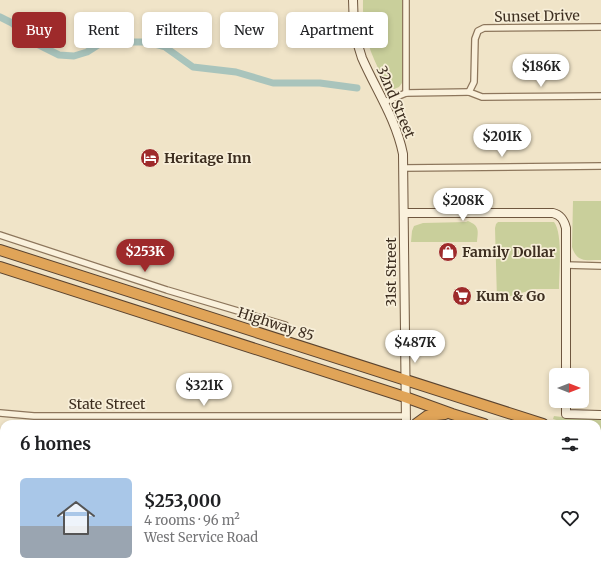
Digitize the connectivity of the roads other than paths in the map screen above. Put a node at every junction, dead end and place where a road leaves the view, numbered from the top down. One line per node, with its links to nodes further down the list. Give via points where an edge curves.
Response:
1 (353, 0): 7 (main road, 32nd Street, via 354,29 358,44)
2 (406, 0): 5 (street)
3 (601, 27): 4 (street, Sunset Drive, via 484,28 478,31 475,39 474,82)
4 (470, 92): 5 (street); 6 (street, via 482,97)
5 (406, 93): 7 (street)
6 (601, 96)
7 (384, 102): 9 (main road, 32nd Street, via 400,141)
8 (601, 166): 9 (street)
9 (404, 168): 10 (main road, 31st Street)
10 (404, 213): 13 (main road, via 557,214 565,224); 18 (main road, 31st Street)
11 (0, 235): 16 (street)
12 (0, 250): 18 (highway, Highway 85)
13 (566, 266): 14 (street); 17 (main road)
14 (601, 266)
15 (0, 267): 19 (highway)
16 (285, 325)
17 (566, 368)
18 (406, 381): 19 (main road, 31st Street); 27 (highway, Highway 85)
19 (405, 397): 22 (highway); 24 (main road, 31st Street)
20 (566, 408): 23 (main road, via 566,414)
21 (0, 413): 24 (street, State Street, via 34,416)
22 (452, 414): 25 (highway, via 427,416); 26 (highway)
23 (601, 415)
24 (406, 420)
25 (422, 420)
26 (471, 420)
27 (530, 420)

